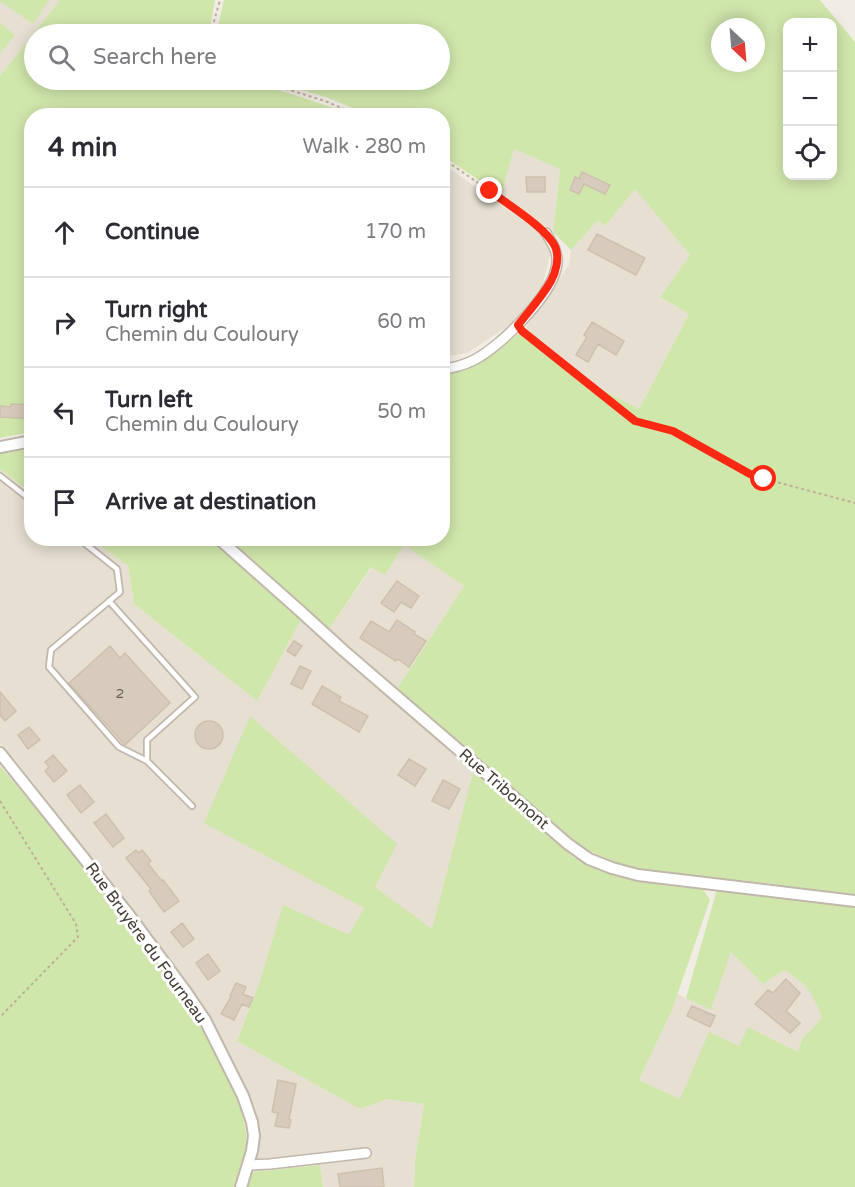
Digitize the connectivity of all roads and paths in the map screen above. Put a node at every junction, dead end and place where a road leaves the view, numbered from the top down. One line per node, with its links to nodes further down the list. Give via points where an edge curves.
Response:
1 (220, 0): 2 (path)
2 (213, 24)
3 (289, 90): 4 (path)
4 (341, 108)
5 (450, 164): 6 (path)
6 (546, 233): 7 (street, via 556,249 555,272)
7 (518, 325): 8 (street, via 474,360); 13 (path, via 635,421 673,431 750,474)
8 (450, 369)
9 (24, 442): 10 (street)
10 (0, 447)
11 (0, 476): 12 (lane)
12 (24, 495)
13 (855, 503)
14 (88, 546): 16 (lane, via 117,569 120,592)
15 (227, 546): 21 (street, Rue Tribomont, via 589,859 638,875)
16 (109, 601): 18 (lane, via 195,698 147,740); 18 (lane, via 51,650 49,667 119,747)
17 (0, 753): 24 (street, Rue Bruyère du Fourneau, via 126,911 200,1012 248,1109 254,1136)
18 (147, 761): 20 (lane)
19 (0, 801): 22 (path, via 76,924 78,937)
20 (192, 806)
21 (855, 901)
22 (0, 1017)
23 (366, 1153): 24 (street)
24 (249, 1165): 25 (street, Rue Bruyère du Fourneau)
25 (241, 1187)

